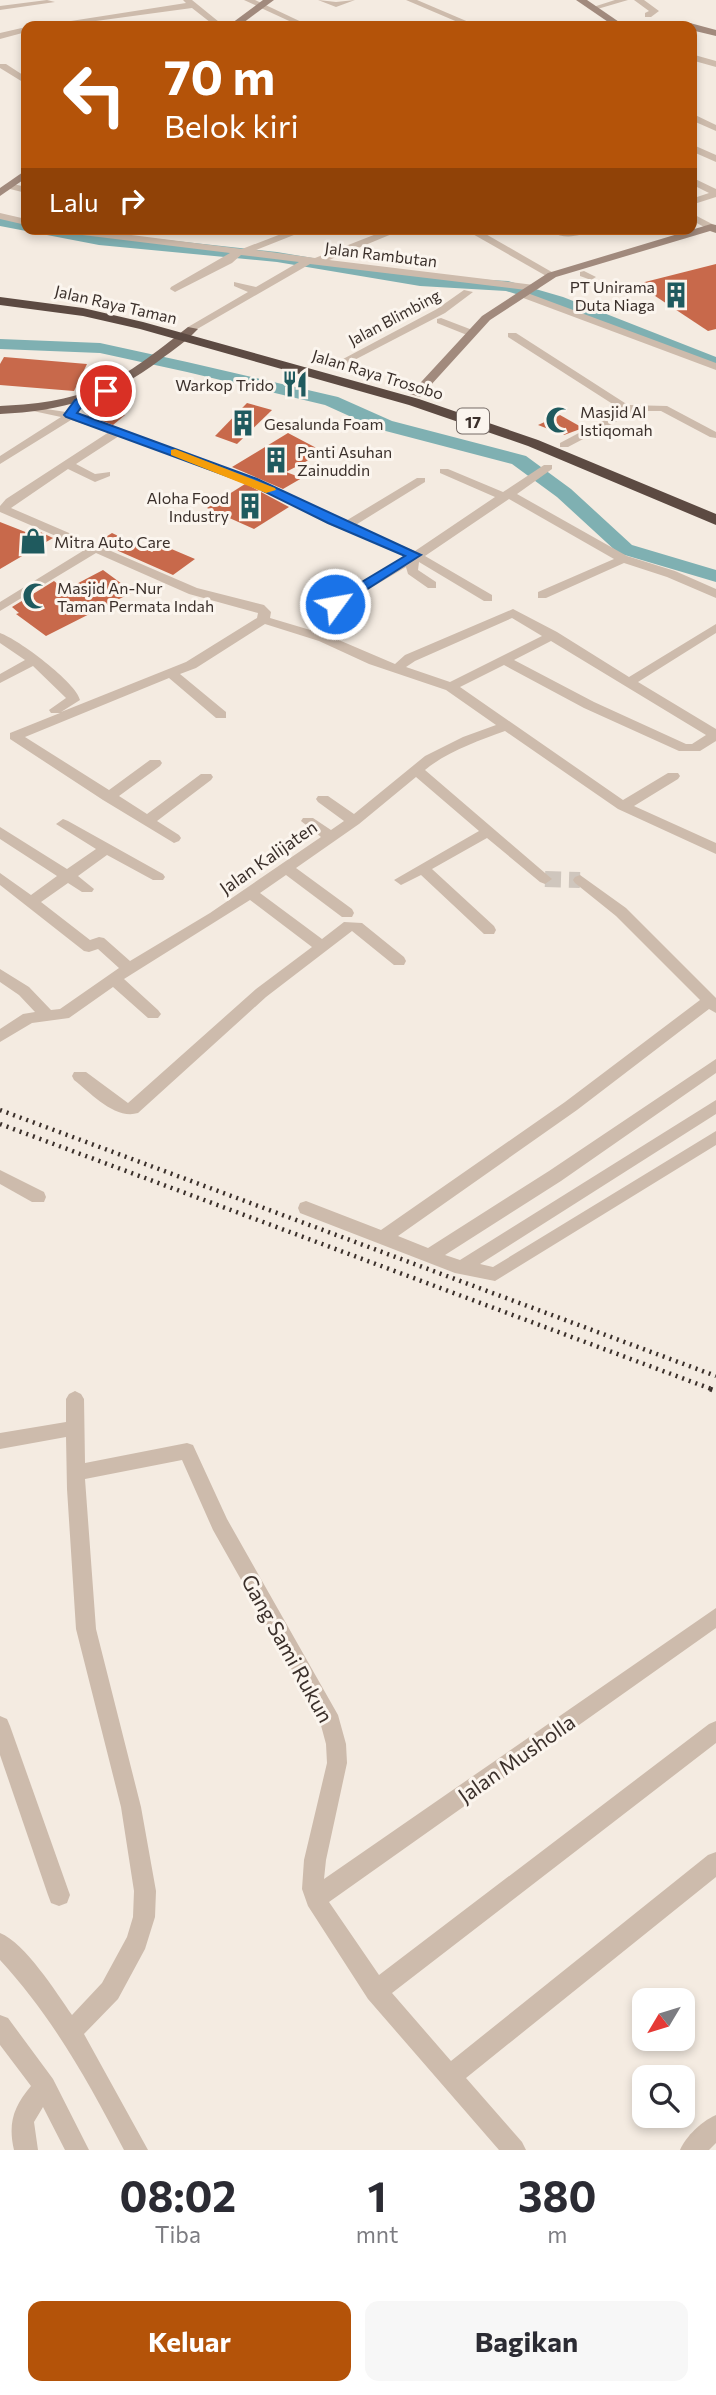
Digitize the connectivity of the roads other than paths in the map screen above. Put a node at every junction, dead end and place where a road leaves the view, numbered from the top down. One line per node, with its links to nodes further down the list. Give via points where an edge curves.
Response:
1 (153, 0): 15 (street)
2 (248, 0): 13 (street)
3 (269, 0): 13 (street)
4 (322, 0): 5 (street, via 335,5)
5 (351, 0)
6 (410, 0): 22 (street)
7 (581, 0): 14 (street)
8 (624, 0): 14 (street)
9 (638, 0): 16 (street, via 655,11)
10 (50, 1): 12 (street); 17 (street)
11 (190, 3): 15 (street); 19 (street)
12 (0, 8)
13 (258, 8): 20 (street); 21 (street)
14 (594, 8): 23 (street)
15 (159, 10): 18 (street)
16 (648, 15)
17 (62, 21)
18 (71, 21)
19 (213, 21)
20 (240, 21)
21 (293, 21)
22 (462, 21)
23 (613, 21)
24 (697, 28): 26 (street)
25 (21, 31): 27 (street)
26 (716, 33)
27 (0, 36)
28 (697, 59): 29 (street)
29 (716, 64)
30 (3, 66): 31 (street)
31 (21, 78)
32 (697, 112): 34 (street)
33 (697, 119): 35 (street)
34 (716, 121)
35 (716, 128)
36 (697, 150): 37 (street)
37 (716, 159)
38 (21, 177): 40 (street)
39 (697, 183): 41 (street)
40 (4, 189)
41 (716, 193): 42 (street)
42 (697, 200)
43 (0, 216): 44 (street)
44 (21, 221)
45 (706, 232): 60 (street, via 587,275)
46 (97, 235): 53 (street, Jalan Rambutan)
47 (120, 235): 53 (street)
48 (286, 235): 54 (street)
49 (382, 235): 55 (street)
50 (479, 235): 57 (street)
51 (497, 235): 56 (street)
52 (695, 235): 57 (street)
53 (116, 238): 54 (street, Jalan Rambutan)
54 (238, 253): 55 (street, Jalan Rambutan); 59 (street)
55 (308, 262): 60 (street, Jalan Rambutan); 61 (street)
56 (547, 262)
57 (552, 275): 60 (street)
58 (238, 284): 61 (street)
59 (175, 289)
60 (530, 290): 67 (street); 69 (street, Jalan Rambutan)
61 (258, 292): 66 (street)
62 (468, 292): 70 (street, Jalan Blimbing)
63 (0, 294): 66 (highway, Jalan Raya Taman / 17, via 82,302)
64 (0, 301): 66 (highway, Jalan Raya Taman / 17)
65 (441, 321): 67 (street)
66 (187, 333): 70 (highway, Jalan Raya Trosobo / 17); 72 (main road, via 146,366); 79 (highway, Jalan Raya Trosobo / 17, via 414,402)
67 (471, 333): 71 (street)
68 (513, 335): 73 (street)
69 (716, 367)
70 (333, 368): 71 (highway, Jalan Raya Trosobo / 17)
71 (416, 394): 79 (highway, Jalan Raya Trosobo / 17)
72 (79, 402): 75 (main road); 76 (street)
73 (632, 409): 78 (street, via 663,408); 79 (street)
74 (0, 410): 75 (main road)
75 (37, 410): 76 (street)
76 (70, 415): 77 (street); 80 (street)
77 (117, 432): 81 (street); 88 (street, via 253,481)
78 (714, 435)
79 (556, 460): 85 (street); 86 (highway, Jalan Raya Trosobo / 17); 87 (highway, Jalan Raya Trosobo / 17)
80 (0, 461)
81 (69, 465): 83 (street, via 95,479); 89 (street, via 4,509)
82 (444, 471): 85 (street)
83 (106, 474)
84 (421, 480): 88 (street)
85 (507, 496): 90 (street); 91 (street)
86 (716, 509)
87 (716, 520)
88 (346, 526): 90 (street)
89 (96, 548): 97 (street); 98 (street, via 193,591 260,608 266,614)
90 (414, 555): 92 (street, via 412,570); 95 (street); 96 (street)
91 (619, 556): 93 (street); 94 (street)
92 (432, 585)
93 (716, 594)
94 (542, 596)
95 (488, 597)
96 (335, 604)
97 (0, 607)
98 (263, 620): 104 (street, via 323,638); 105 (street)
99 (716, 628): 107 (street)
100 (553, 635): 103 (street); 104 (street, via 517,614 507,614); 107 (street)
101 (0, 637): 102 (street)
102 (34, 660): 106 (street); 113 (street, via 73,700)
103 (506, 661): 108 (street); 111 (street, via 684,748 695,748)
104 (386, 665): 108 (street)
105 (171, 673): 109 (street); 112 (street)
106 (0, 679)
107 (628, 683): 111 (street)
108 (452, 687): 110 (street)
109 (221, 715)
110 (508, 725): 116 (street, Jalan Kalijaten, via 440,754); 121 (street)
111 (716, 735)
112 (15, 736): 114 (street); 119 (street)
113 (0, 737)
114 (0, 744)
115 (155, 763): 119 (street)
116 (418, 772): 124 (street, Jalan Kalijaten); 127 (street)
117 (673, 776): 121 (street)
118 (206, 777): 122 (street)
119 (108, 797): 122 (street)
120 (323, 799): 124 (street)
121 (623, 806): 131 (street)
122 (147, 821): 129 (street)
123 (308, 821): 128 (street)
124 (354, 821): 128 (street, Jalan Kalijaten)
125 (63, 824): 130 (street)
126 (0, 832): 134 (street)
127 (487, 832): 133 (street); 137 (street)
128 (330, 837): 132 (street, Jalan Kalijaten)
129 (174, 838)
130 (107, 849): 134 (street); 135 (street)
131 (716, 849)
132 (286, 868): 141 (street, Jalan Kalijaten); 143 (street)
133 (424, 869): 138 (street); 144 (street)
134 (68, 876): 140 (street); 142 (street)
135 (158, 877)
136 (0, 878): 142 (street)
137 (545, 879)
138 (401, 880)
139 (580, 880): 150 (street, via 621,912)
140 (86, 888)
141 (250, 892): 145 (street); 147 (street, Jalan Kalijaten)
142 (31, 902): 147 (street, via 89,947 99,942)
143 (347, 913)
144 (489, 930)
145 (322, 947): 146 (street, via 355,925); 155 (street, via 261,993 132,1109 124,1109)
146 (399, 961)
147 (130, 968): 149 (street, Jalan Kalijaten)
148 (0, 974): 151 (street)
149 (114, 979): 151 (street, Jalan Kalijaten, via 64,1014); 152 (street)
150 (712, 1004): 161 (street)
151 (46, 1014): 153 (street, Jalan Kalijaten, via 21,1021)
152 (153, 1014)
153 (0, 1037)
154 (716, 1065): 162 (street)
155 (80, 1076)
156 (716, 1106): 163 (street)
157 (716, 1137): 163 (street, via 495,1274)
158 (0, 1176): 159 (street)
159 (38, 1197)
160 (306, 1208): 161 (street)
161 (384, 1237): 162 (street)
162 (429, 1256): 163 (street)
163 (461, 1268)
164 (75, 1399): 165 (street)
165 (75, 1428): 166 (street); 167 (street)
166 (0, 1441)
167 (76, 1474): 173 (street, Gang Sami Rukun, via 176,1452 187,1451 191,1457 220,1524 328,1715 337,1763 315,1860); 177 (street, via 86,1629 131,1807 145,1891 137,1941 110,1991)
168 (716, 1617): 173 (street, Jalan Musholla)
169 (0, 1726): 172 (street)
170 (716, 1731): 175 (street)
171 (716, 1863): 178 (street)
172 (59, 1895)
173 (316, 1898): 175 (street)
174 (0, 1944): 177 (street)
175 (376, 1991): 178 (street)
176 (0, 2026): 179 (street)
177 (70, 2033): 183 (street)
178 (450, 2076): 184 (street)
179 (45, 2087): 181 (street, via 20,2123); 182 (street)
180 (716, 2127): 185 (street)
181 (26, 2150)
182 (77, 2150)
183 (136, 2150)
184 (514, 2150)
185 (692, 2150)

